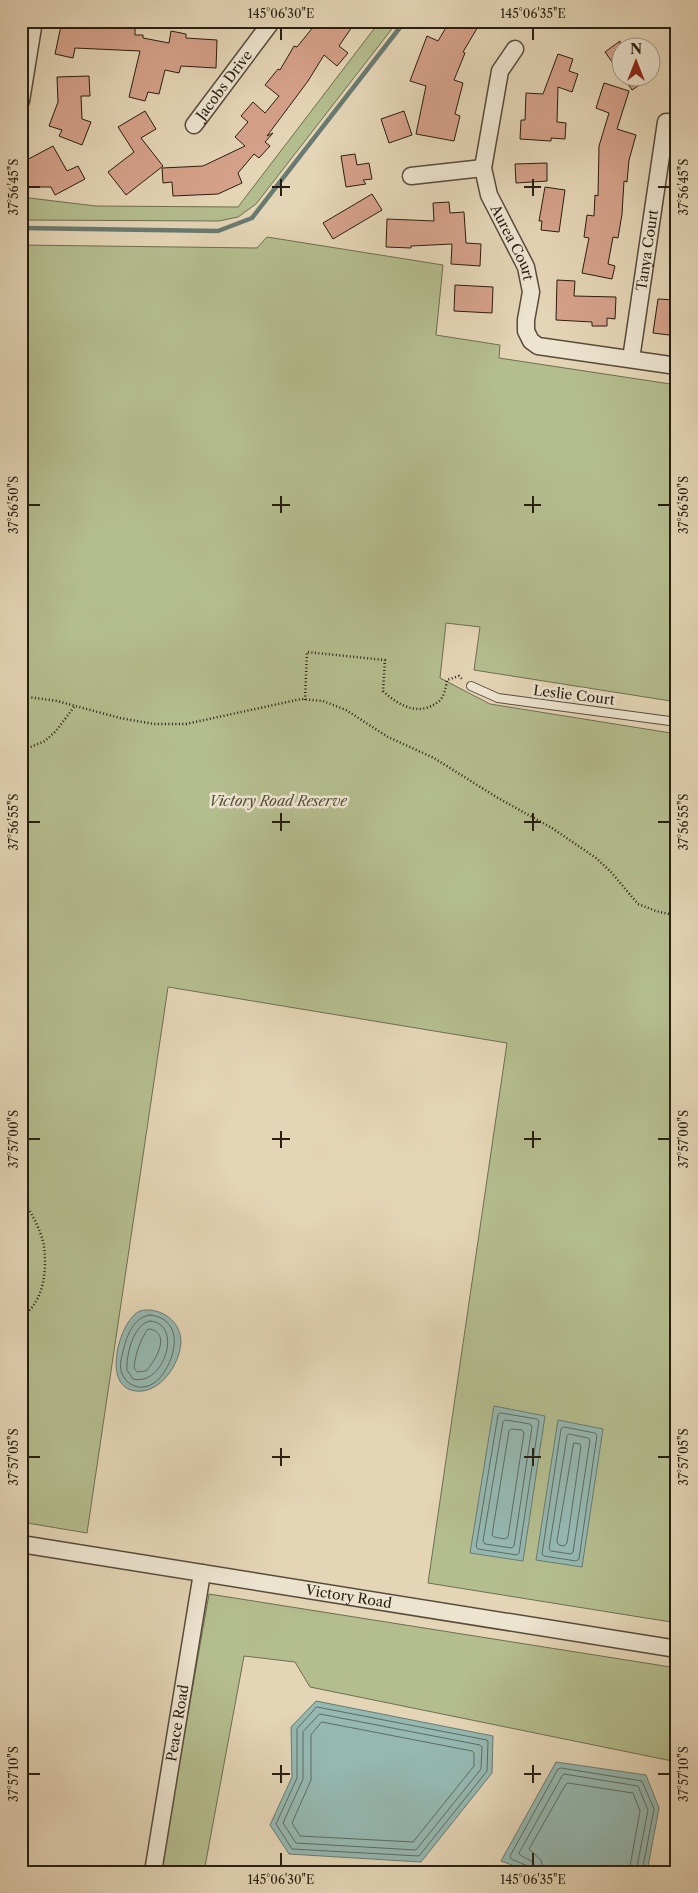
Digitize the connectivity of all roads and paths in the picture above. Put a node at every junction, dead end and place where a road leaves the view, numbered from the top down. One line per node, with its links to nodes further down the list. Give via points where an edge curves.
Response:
1 (34, 21): 4 (street)
2 (268, 22): 6 (street, Jacobs Drive)
3 (515, 49): 7 (street, Aurea Court, via 500,71)
4 (21, 100)
5 (677, 123): 9 (street, Tanya Court, via 666,122)
6 (194, 125)
7 (483, 168): 8 (street); 9 (street, Aurea Court, via 490,195 526,266 531,292 526,326 531,341 538,346)
8 (411, 176)
9 (631, 359): 10 (street)
10 (677, 366)
11 (471, 686): 13 (path, via 458,676 448,680 438,702 410,709 383,691 385,660 307,652); 15 (lane, Leslie Court, via 498,698)
12 (21, 696): 14 (path)
13 (304, 700): 14 (path, via 186,724 154,724); 17 (path, via 323,701 346,710 388,737 449,766 596,858 638,904)
14 (74, 706): 16 (path, via 45,741)
15 (677, 722)
16 (21, 751)
17 (677, 916)
18 (21, 1196): 19 (path, via 44,1246 44,1274 40,1297)
19 (21, 1317)
20 (21, 1544): 21 (street, Victory Road)
21 (202, 1573): 22 (street, Victory Road); 23 (street, Peace Road)
22 (677, 1649)
23 (153, 1872)

